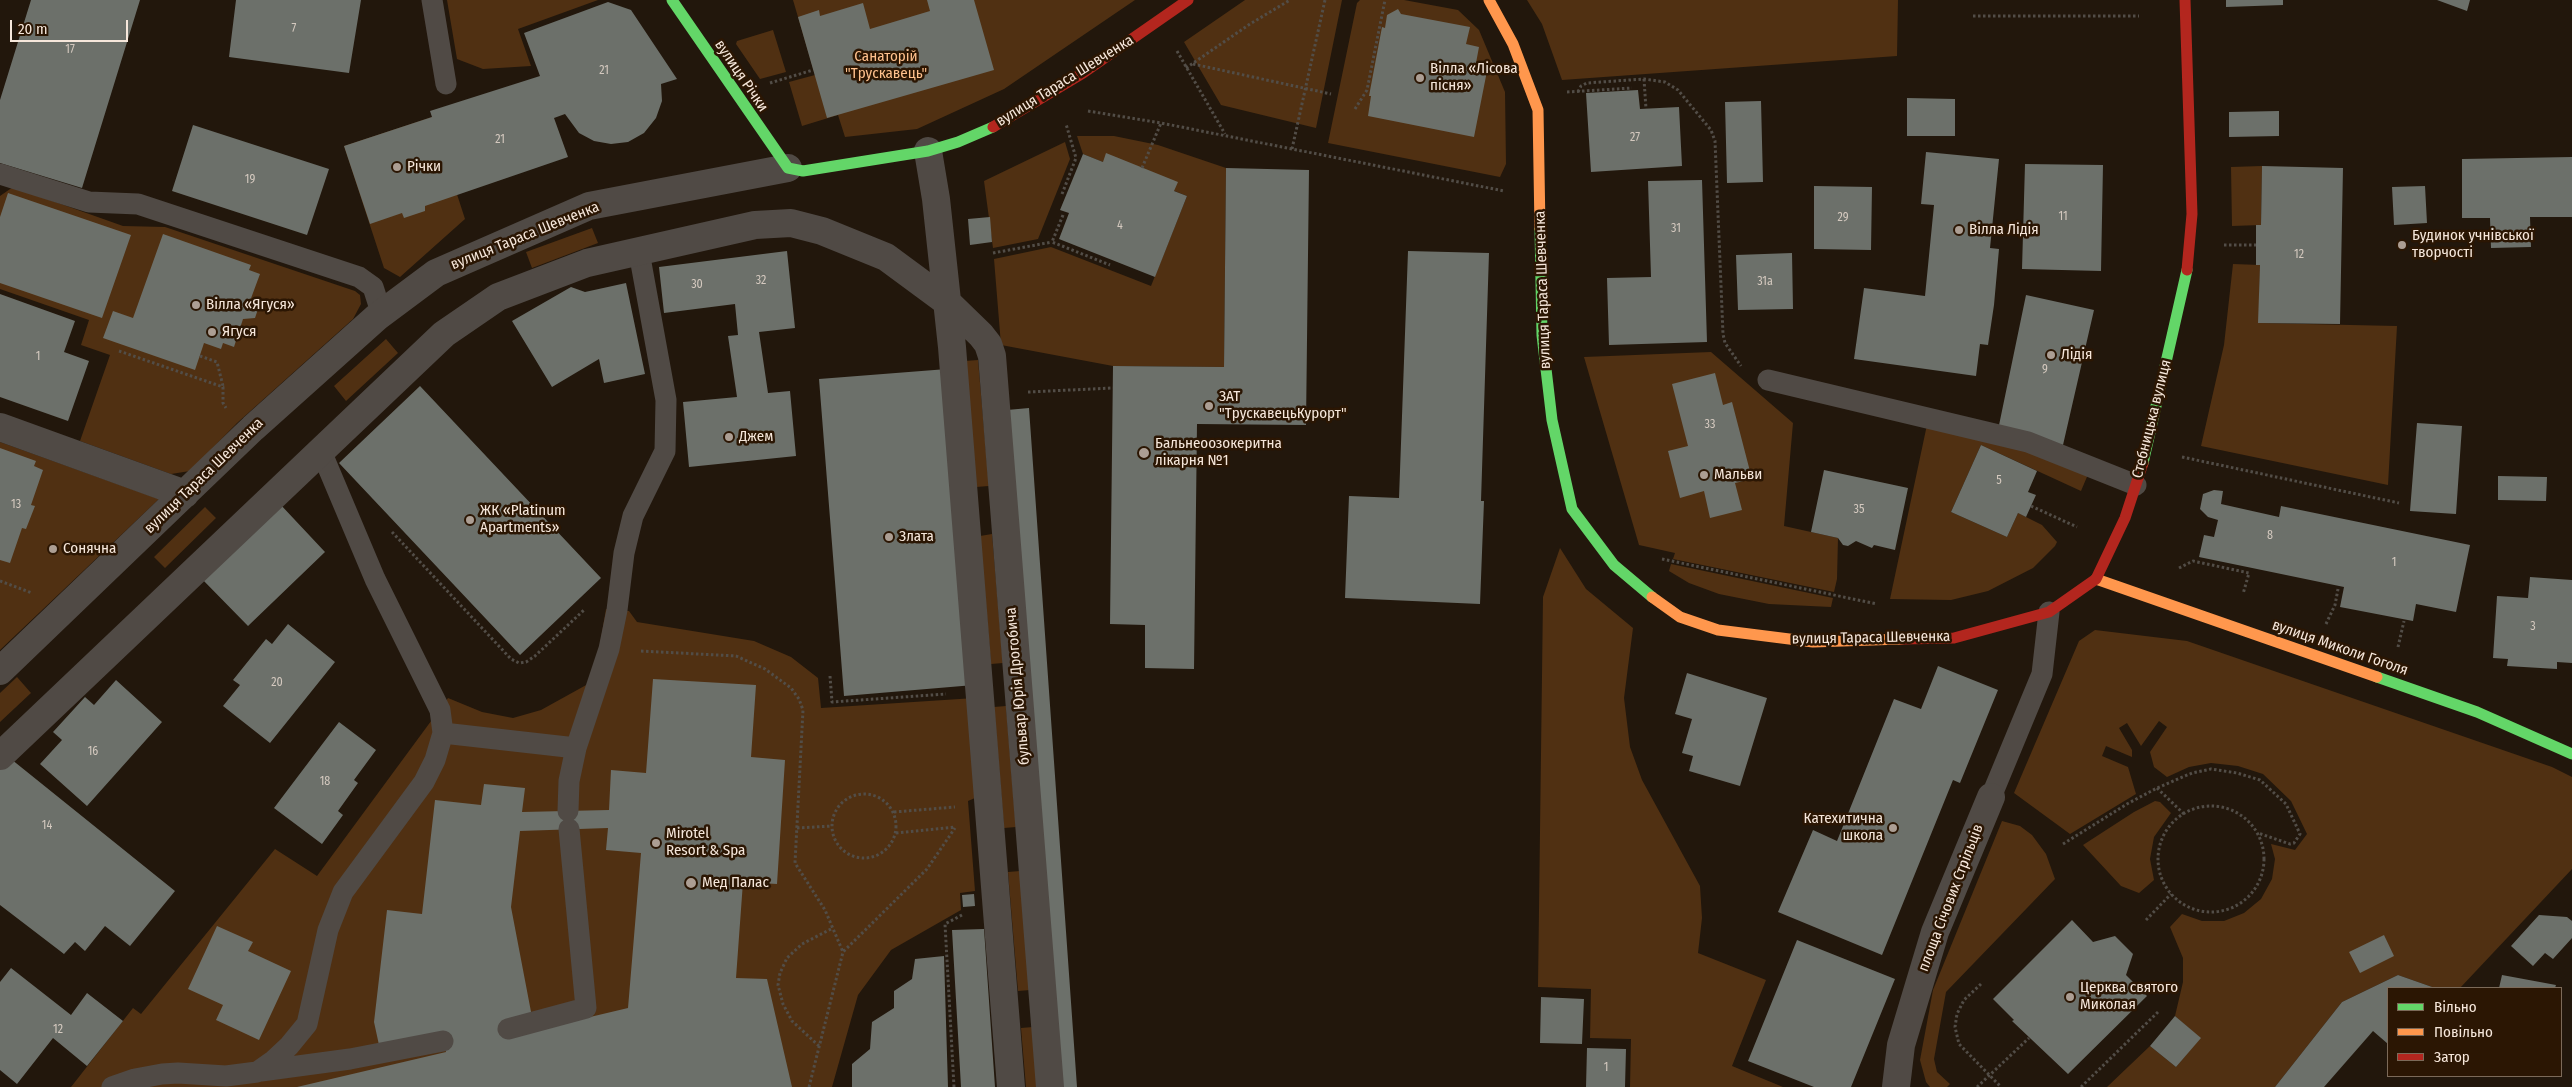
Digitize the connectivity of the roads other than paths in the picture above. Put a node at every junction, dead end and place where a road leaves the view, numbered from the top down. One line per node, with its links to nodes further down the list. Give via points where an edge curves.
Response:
1 (432, 0): 6 (lane)
2 (672, 0): 8 (street, вулиця Річки)
3 (1188, 0): 7 (street, вулиця Тараса Шевченка, via 1083,73 1006,121)
4 (1488, 0): 19 (street, вулиця Тараса Шевченка, via 1513,44 1538,110 1542,335 1552,420 1572,509 1614,565 1644,592 1680,617 1718,630 1764,638 1813,642 1954,638)
5 (2185, 0): 16 (street, Стебницька вулиця, via 2192,214 2187,272)
6 (446, 84)
7 (928, 151): 8 (street, вулиця Тараса Шевченка, via 803,171); 11 (street)
8 (788, 168): 12 (street, вулиця Тараса Шевченка, via 589,206 436,273)
9 (0, 174): 12 (lane, via 89,202 138,204 364,279 373,288)
10 (639, 252): 11 (street, бульвар Юрія Дрогобича, via 755,225 791,223 886,256); 15 (street, via 587,263 498,297 444,334); 22 (lane, via 666,400 665,451 633,516 609,649)
11 (948, 302): 31 (street); 32 (street, бульвар Юрія Дрогобича, via 981,335 992,356)
12 (382, 314): 17 (street, вулиця Тараса Шевченка)
13 (1768, 380): 16 (lane, via 2028,442)
14 (0, 427): 17 (street)
15 (321, 451): 21 (lane, via 376,579 440,710); 24 (street)
16 (2136, 485): 18 (street, Стебницька вулиця, via 2125,518)
17 (185, 494): 20 (street, вулиця Тараса Шевченка)
18 (2096, 579): 19 (street, Стебницька вулиця); 23 (street, вулиця Миколи Гоголя, via 2477,712)
19 (2049, 612): 25 (lane, via 2042,674)
20 (0, 671)
21 (443, 733): 22 (lane); 28 (lane, via 424,782 343,892 334,912 307,1024 274,1060)
22 (576, 748): 26 (lane, via 569,781 569,820 586,1008)
23 (2572, 754)
24 (0, 756)
25 (1991, 797): 33 (street, площа Січових Стрільців, via 1935,932 1901,1046)
26 (508, 1029)
27 (443, 1041): 28 (lane, via 350,1059)
28 (256, 1072): 29 (lane)
29 (200, 1080): 30 (lane, via 162,1074)
30 (112, 1087)
31 (1011, 1087)
32 (1050, 1087)
33 (1896, 1087)

